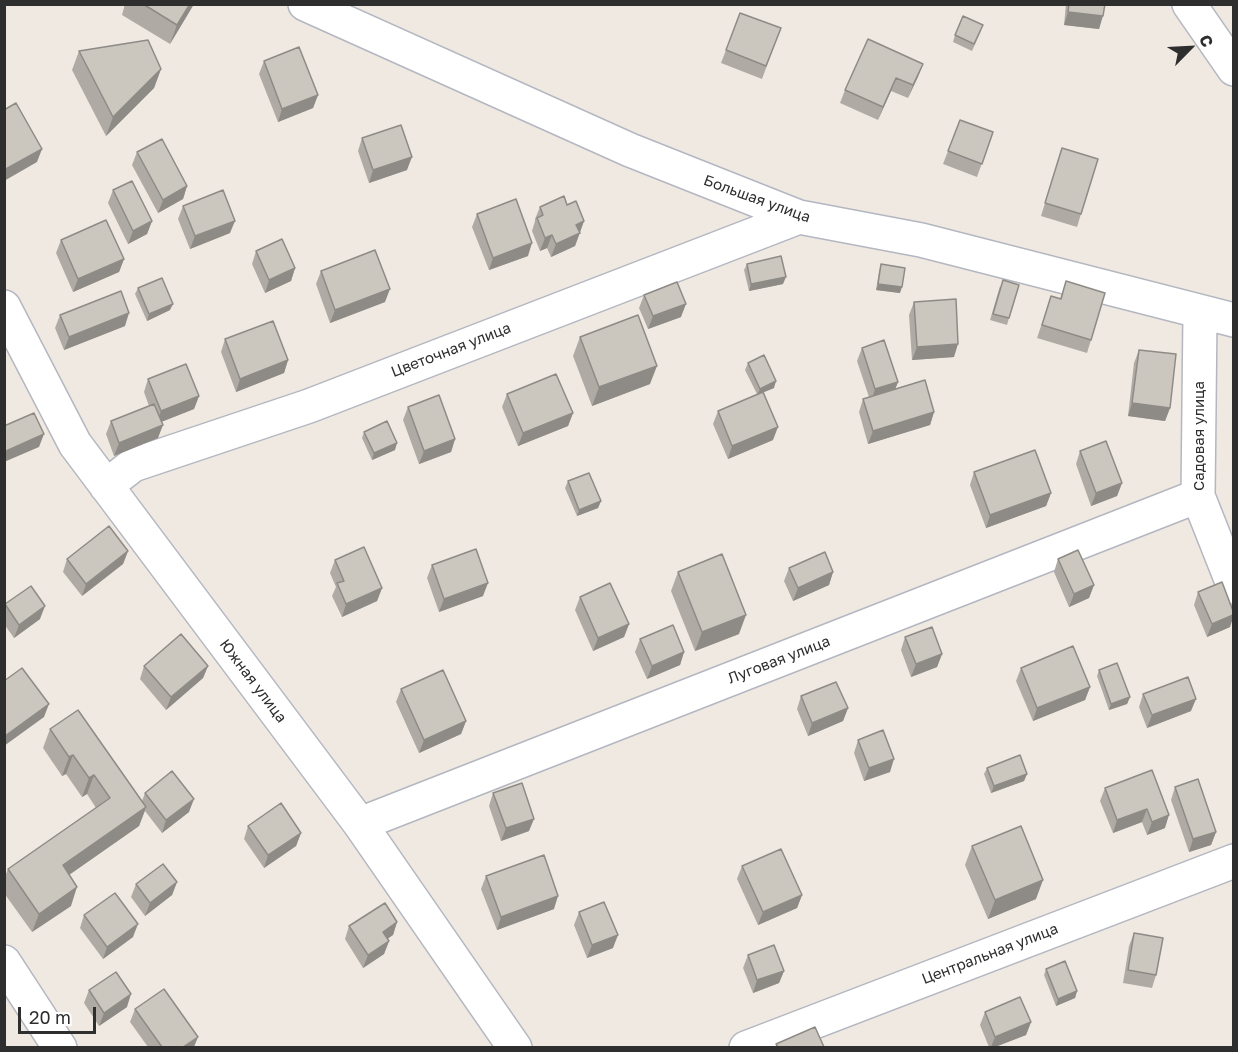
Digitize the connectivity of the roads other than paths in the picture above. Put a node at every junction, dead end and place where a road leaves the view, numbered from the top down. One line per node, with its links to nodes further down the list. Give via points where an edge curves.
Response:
1 (305, 4): 4 (street, Большая улица, via 630,150)
2 (1189, 4): 3 (street)
3 (1233, 69)
4 (799, 217): 6 (street, Большая улица, via 921,240); 8 (street, Цветочная улица, via 309,406 133,465)
5 (4, 307): 8 (street, Южная улица, via 75,444)
6 (1200, 314): 7 (street, Большая улица); 9 (street, Садовая улица)
7 (1233, 320)
8 (106, 486): 11 (street, Южная улица)
9 (1198, 496): 10 (street, Садовая улица); 11 (street, Луговая улица)
10 (1233, 587)
11 (360, 824): 15 (street, Южная улица)
12 (1233, 861): 16 (street, Центральная улица)
13 (4, 962): 14 (street)
14 (60, 1047)
15 (515, 1047)
16 (746, 1047)

